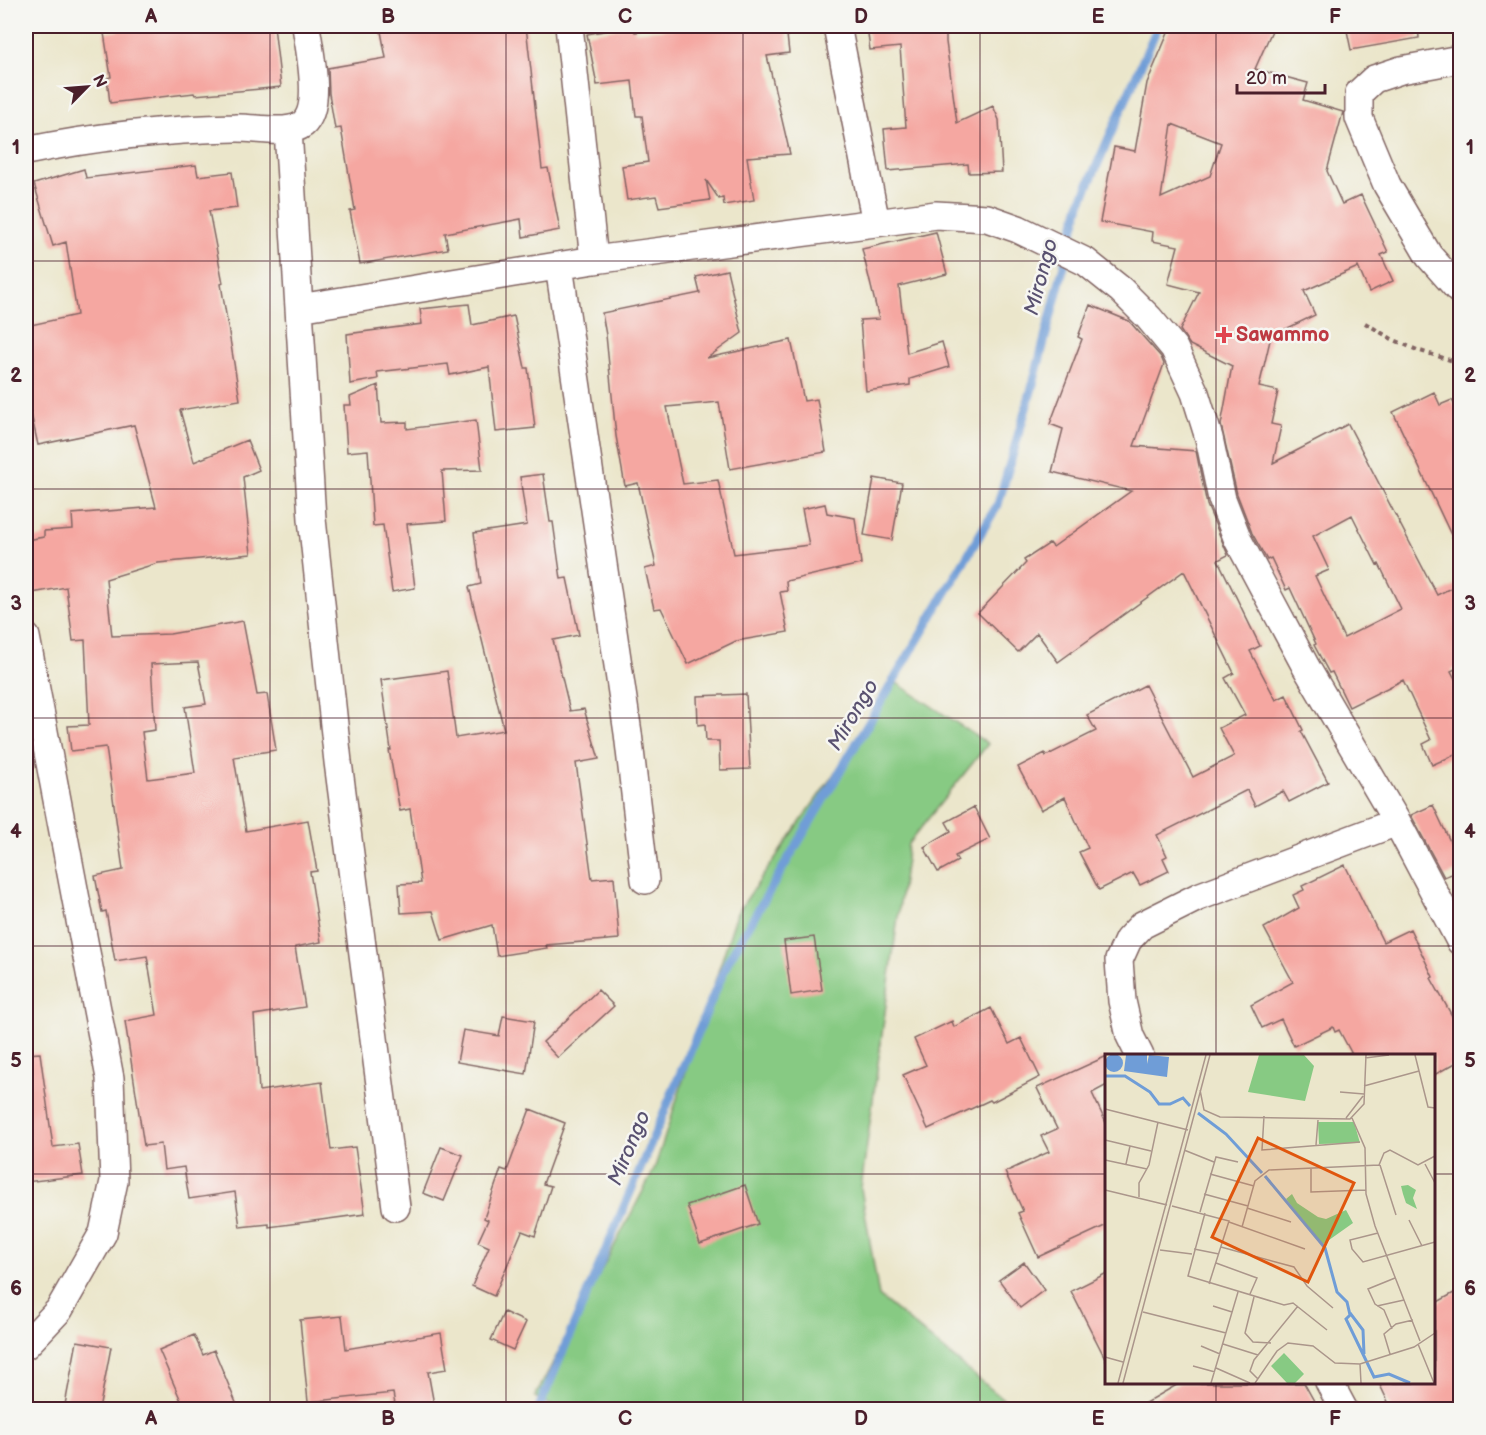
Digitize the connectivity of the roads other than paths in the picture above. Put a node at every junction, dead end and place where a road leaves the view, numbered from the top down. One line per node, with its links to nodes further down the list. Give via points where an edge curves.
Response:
1 (306, 26): 5 (street, via 314,84 312,109 304,124)
2 (569, 26): 8 (street)
3 (837, 26): 7 (street)
4 (1461, 59): 10 (street, via 1374,79 1359,93 1359,118 1387,185 1410,226 1429,256)
5 (288, 130): 6 (street, via 166,131); 11 (street)
6 (26, 151)
7 (876, 223): 8 (street); 13 (street, via 936,215 987,218 1086,262 1149,318 1174,348 1195,393 1222,499 1238,540 1306,667)
8 (594, 261): 9 (street)
9 (560, 266): 11 (street); 14 (street, via 628,733)
10 (1461, 291)
11 (299, 308): 17 (street, via 312,519 337,751)
12 (26, 638): 18 (street, via 110,1078 114,1180 104,1233 58,1310)
13 (1397, 822): 15 (street); 16 (street, via 1198,897 1142,925 1128,940 1119,960 1122,1001 1130,1036)
14 (645, 880)
15 (1461, 941)
16 (1139, 1054)
17 (396, 1207)
18 (26, 1345)
19 (1330, 1384): 20 (street)
20 (1344, 1410)

